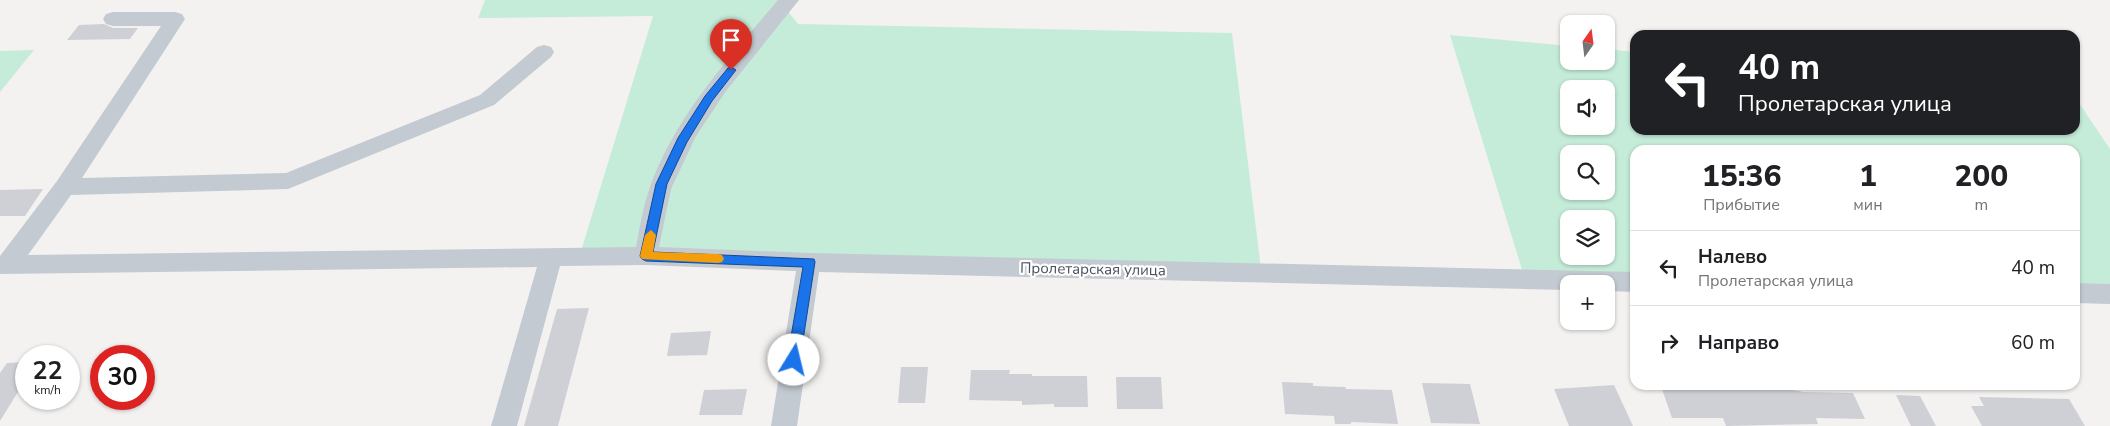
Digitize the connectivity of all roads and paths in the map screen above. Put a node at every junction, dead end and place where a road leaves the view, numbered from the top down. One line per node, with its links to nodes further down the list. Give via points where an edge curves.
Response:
1 (789, 0): 5 (street, via 708,99 682,141 662,184)
2 (113, 19): 4 (street, via 175,20)
3 (544, 52): 4 (street, via 487,100 288,181)
4 (64, 188): 8 (street)
5 (646, 256): 6 (street, Пролетарская улица); 7 (street, Пролетарская улица)
6 (550, 257): 8 (street, Пролетарская улица); 12 (street)
7 (809, 262): 9 (street, Пролетарская улица); 13 (street)
8 (4, 265)
9 (1630, 282)
10 (2080, 293): 11 (street)
11 (2110, 294)
12 (504, 426)
13 (784, 426)

